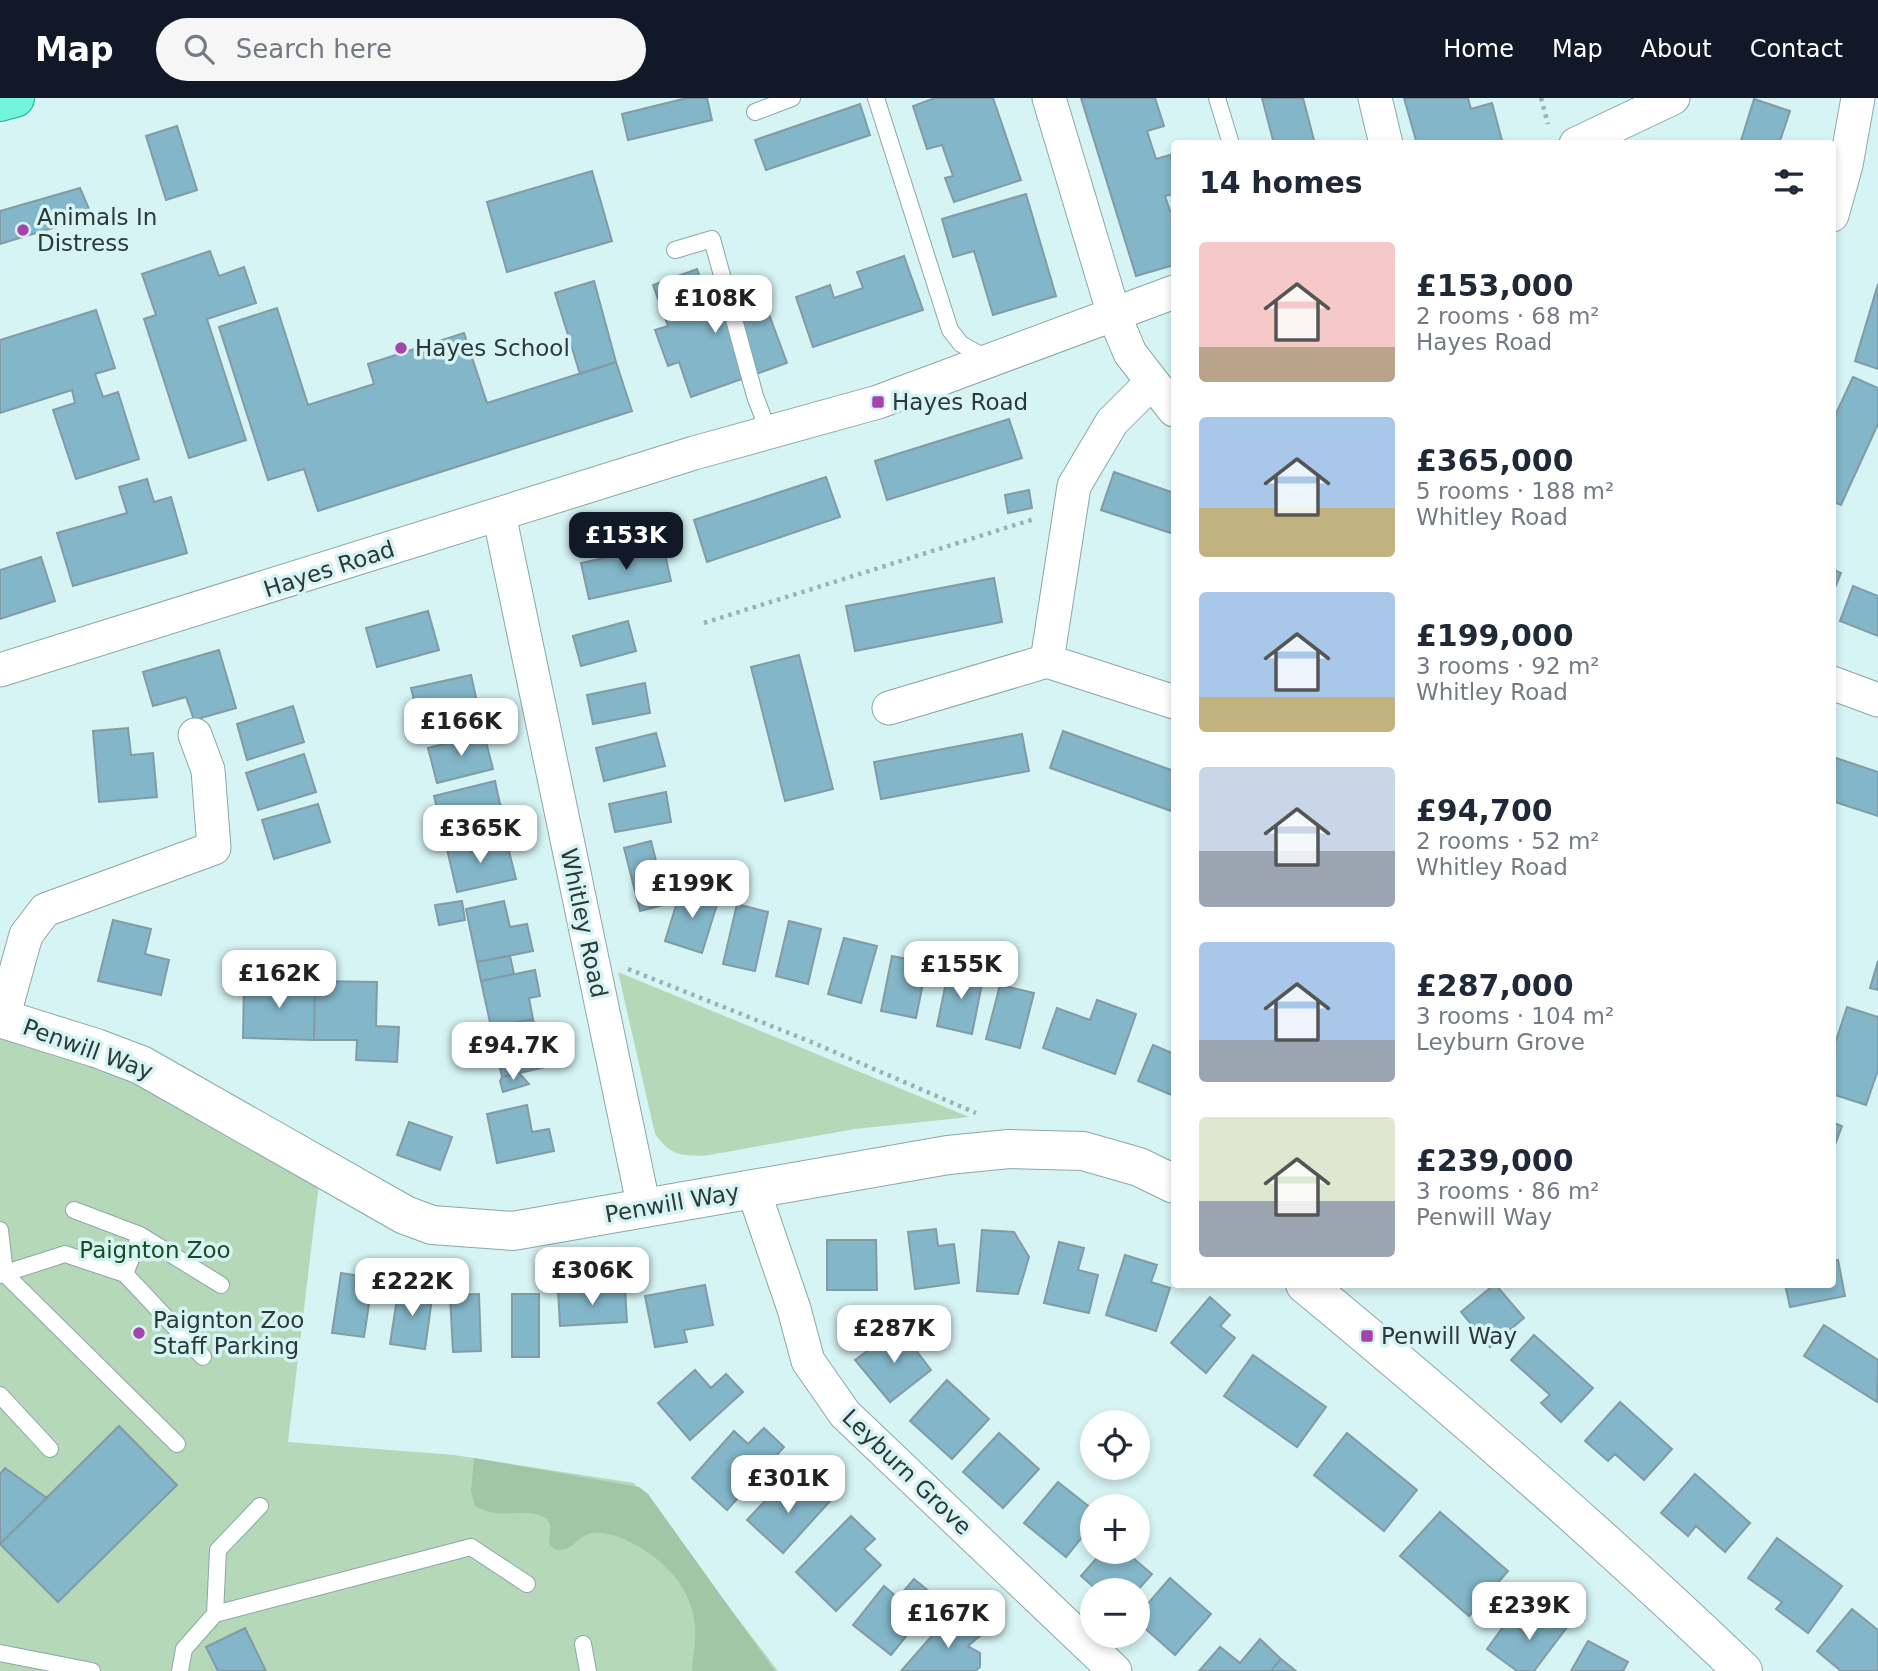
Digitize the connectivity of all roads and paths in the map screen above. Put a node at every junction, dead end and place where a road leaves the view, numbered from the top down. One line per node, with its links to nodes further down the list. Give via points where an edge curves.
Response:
1 (15, 98): 9 (main road)
2 (792, 98): 10 (lane)
3 (876, 98): 18 (lane, via 950,330 961,344)
4 (1049, 98): 17 (street)
5 (1217, 98): 11 (lane)
6 (1374, 98): 12 (street)
7 (1673, 98): 13 (street)
8 (1858, 98): 14 (street)
9 (0, 103)
10 (755, 112)
11 (1230, 140)
12 (1385, 140)
13 (1584, 140)
14 (1836, 201)
15 (675, 250): 21 (lane, via 712,239)
16 (1171, 293): 17 (street, Hayes Road)
17 (1114, 314): 18 (street, Hayes Road); 19 (street, via 1129,353)
18 (990, 360): 21 (street, Hayes Road, via 878,402)
19 (1152, 382): 20 (street); 22 (street, via 1112,422 1074,486)
20 (1171, 406)
21 (769, 433): 23 (street, Hayes Road)
22 (1071, 507): 24 (path); 25 (street)
23 (499, 514): 26 (street, Hayes Road); 32 (street, Whitley Road)
24 (704, 623)
25 (1047, 661): 29 (street); 30 (street)
26 (0, 670)
27 (1836, 684): 28 (street)
28 (1878, 700)
29 (1171, 701)
30 (889, 708)
31 (195, 735): 33 (street, via 208,770 214,848 45,910 26,936)
32 (594, 967): 34 (path, via 616,964 986,1118); 37 (street, Whitley Road)
33 (1, 1018): 37 (street, Penwill Way, via 141,1065 405,1215 432,1225 513,1231)
34 (995, 1151): 35 (street, Penwill Way, via 1083,1151 1139,1167); 36 (street, Penwill Way)
35 (1171, 1183)
36 (753, 1189): 37 (street, Penwill Way); 57 (street, Leyburn Grove, via 808,1362 845,1414)
37 (644, 1208)
38 (74, 1210): 40 (lane)
39 (0, 1230): 41 (lane)
40 (140, 1235): 42 (lane); 43 (lane)
41 (2, 1274): 42 (lane, via 65,1254); 47 (lane)
42 (125, 1274): 45 (lane)
43 (221, 1285)
44 (1310, 1288): 58 (street, via 1493,1444)
45 (204, 1357)
46 (0, 1395): 48 (lane)
47 (177, 1444)
48 (50, 1449)
49 (260, 1506): 51 (lane, via 218,1550)
50 (527, 1584): 51 (lane, via 471,1547)
51 (215, 1614): 55 (lane, via 184,1649)
52 (583, 1644): 56 (lane)
53 (0, 1653): 54 (lane)
54 (92, 1671)
55 (180, 1671)
56 (588, 1671)
57 (1115, 1671)
58 (1743, 1671)

